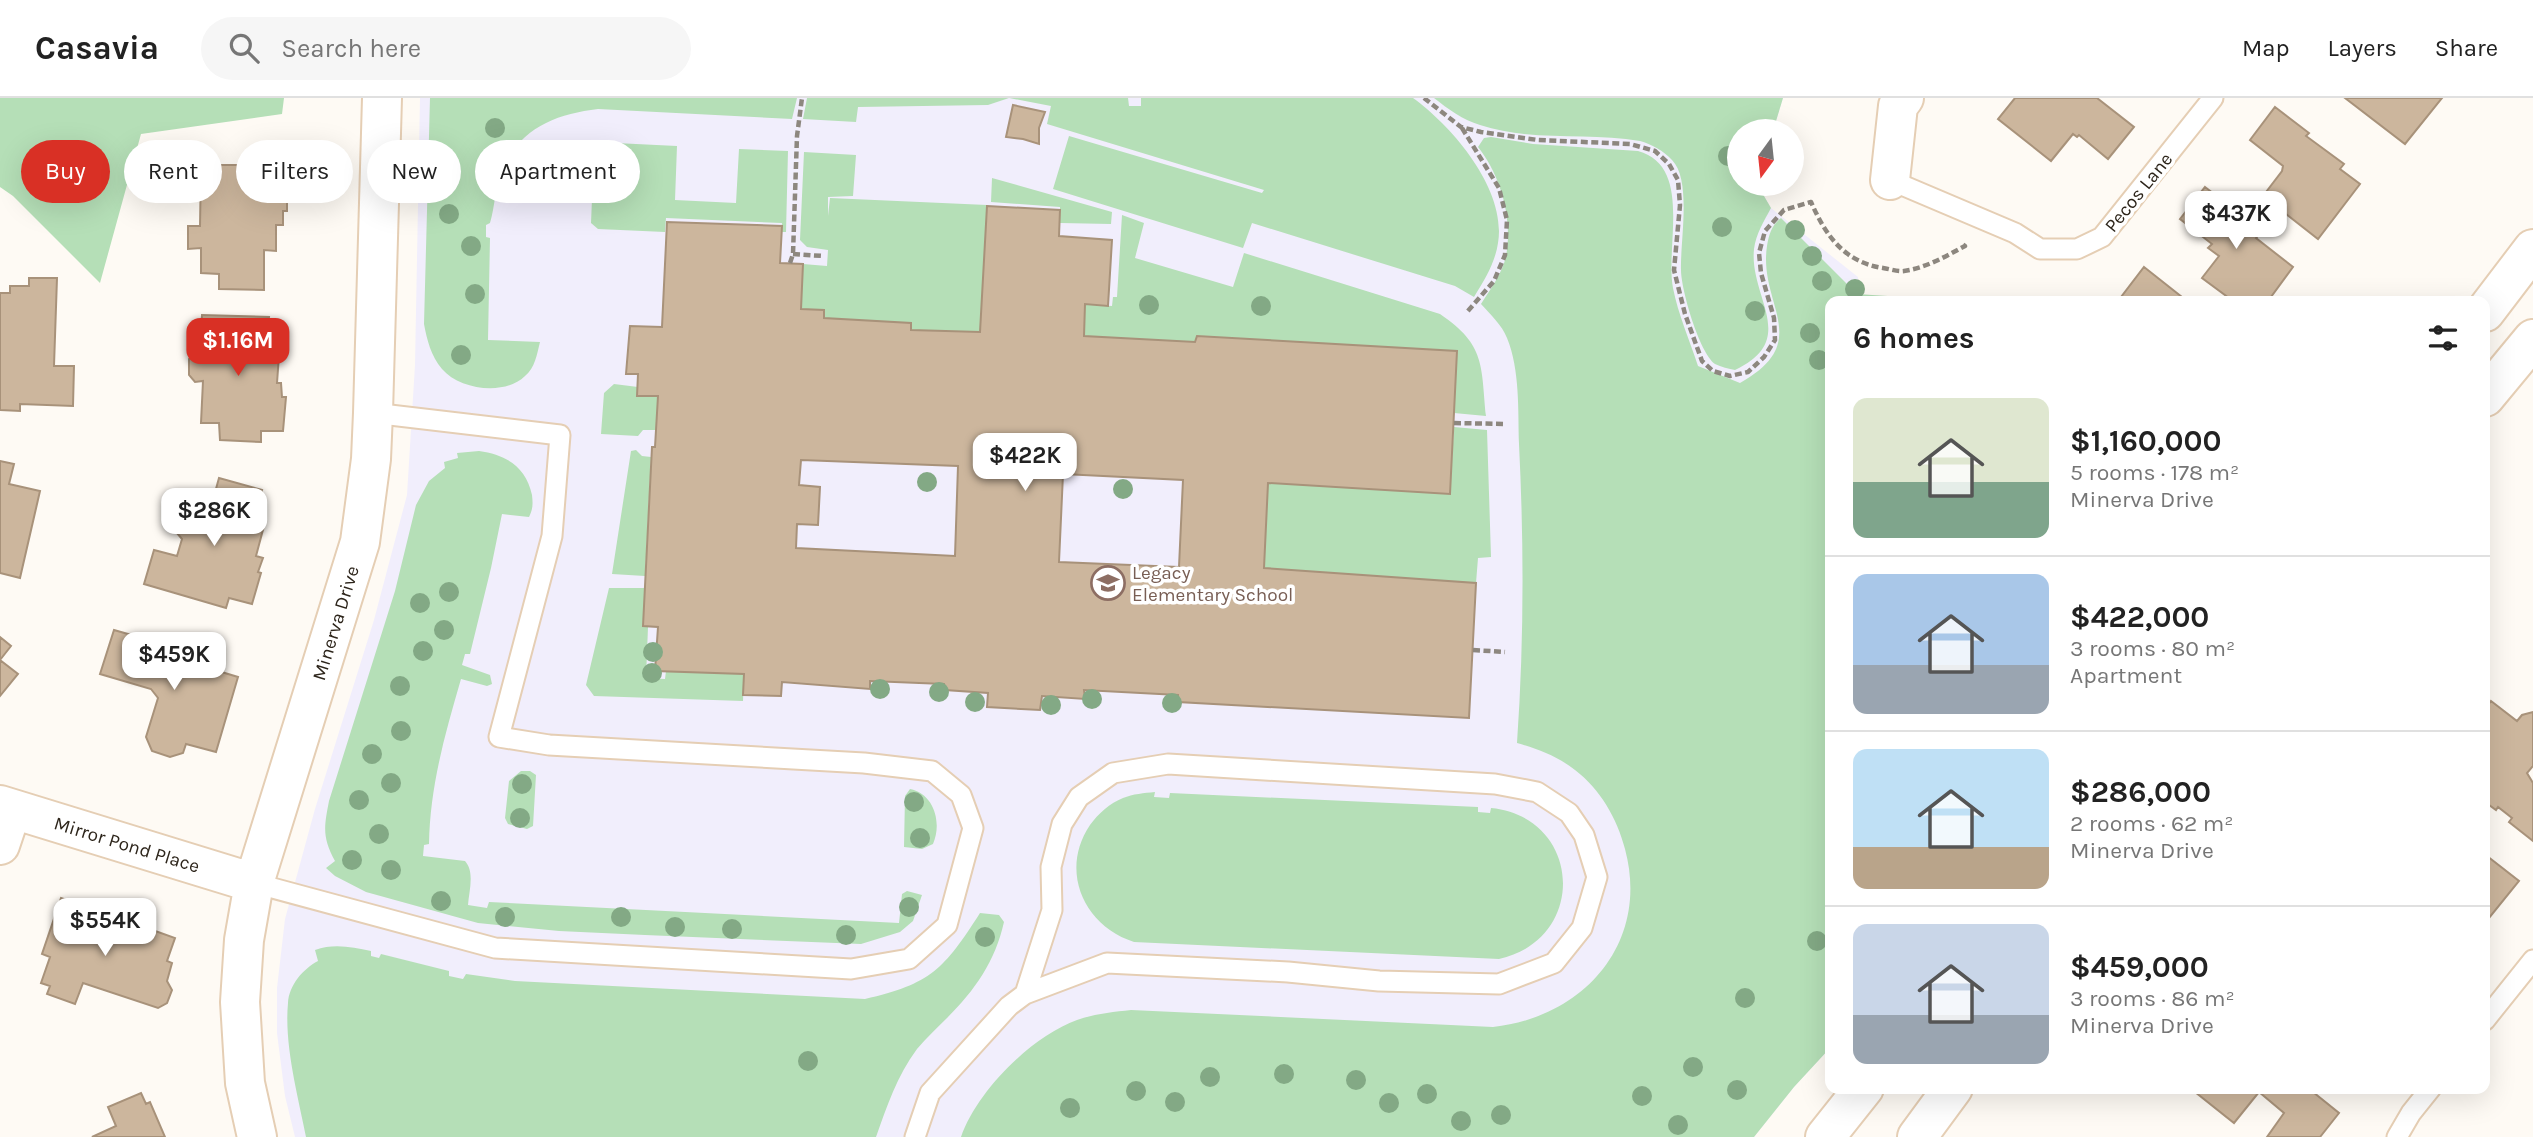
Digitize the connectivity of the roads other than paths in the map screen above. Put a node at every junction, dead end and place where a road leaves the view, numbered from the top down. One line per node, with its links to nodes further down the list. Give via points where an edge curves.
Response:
1 (382, 98): 9 (street, Minerva Drive)
2 (1904, 98): 4 (street, via 1898,106)
3 (2213, 98): 4 (lane, Pecos Lane, via 2102,237 2077,249 2039,250 2015,233)
4 (1890, 180)
5 (2533, 249): 6 (street)
6 (2490, 305)
7 (2533, 339): 8 (street)
8 (2490, 391)
9 (373, 413): 12 (street, Minerva Drive, via 360,542); 12 (lane, via 560,435 552,536 499,737 932,771 961,794 973,828 947,925 909,959 851,970 495,948)
10 (6, 807): 11 (street); 12 (street, Mirror Pond Place)
11 (0, 845)
12 (254, 883): 19 (street, Minerva Drive, via 243,940 240,1002 245,1083)
13 (2533, 960): 15 (lane)
14 (1025, 994): 14 (lane, via 1107,963 1499,985 1554,963 1582,928 1597,877 1584,835 1569,813 1537,792 1495,784 1168,764 1114,773 1079,797 1062,824 1051,867 1052,910); 20 (lane, via 930,1093)
15 (2490, 1014)
16 (1859, 1094): 21 (street)
17 (1949, 1094): 22 (street)
18 (2426, 1094): 23 (lane)
19 (257, 1137)
20 (915, 1137)
21 (1825, 1137)
22 (1917, 1137)
23 (2398, 1137)

